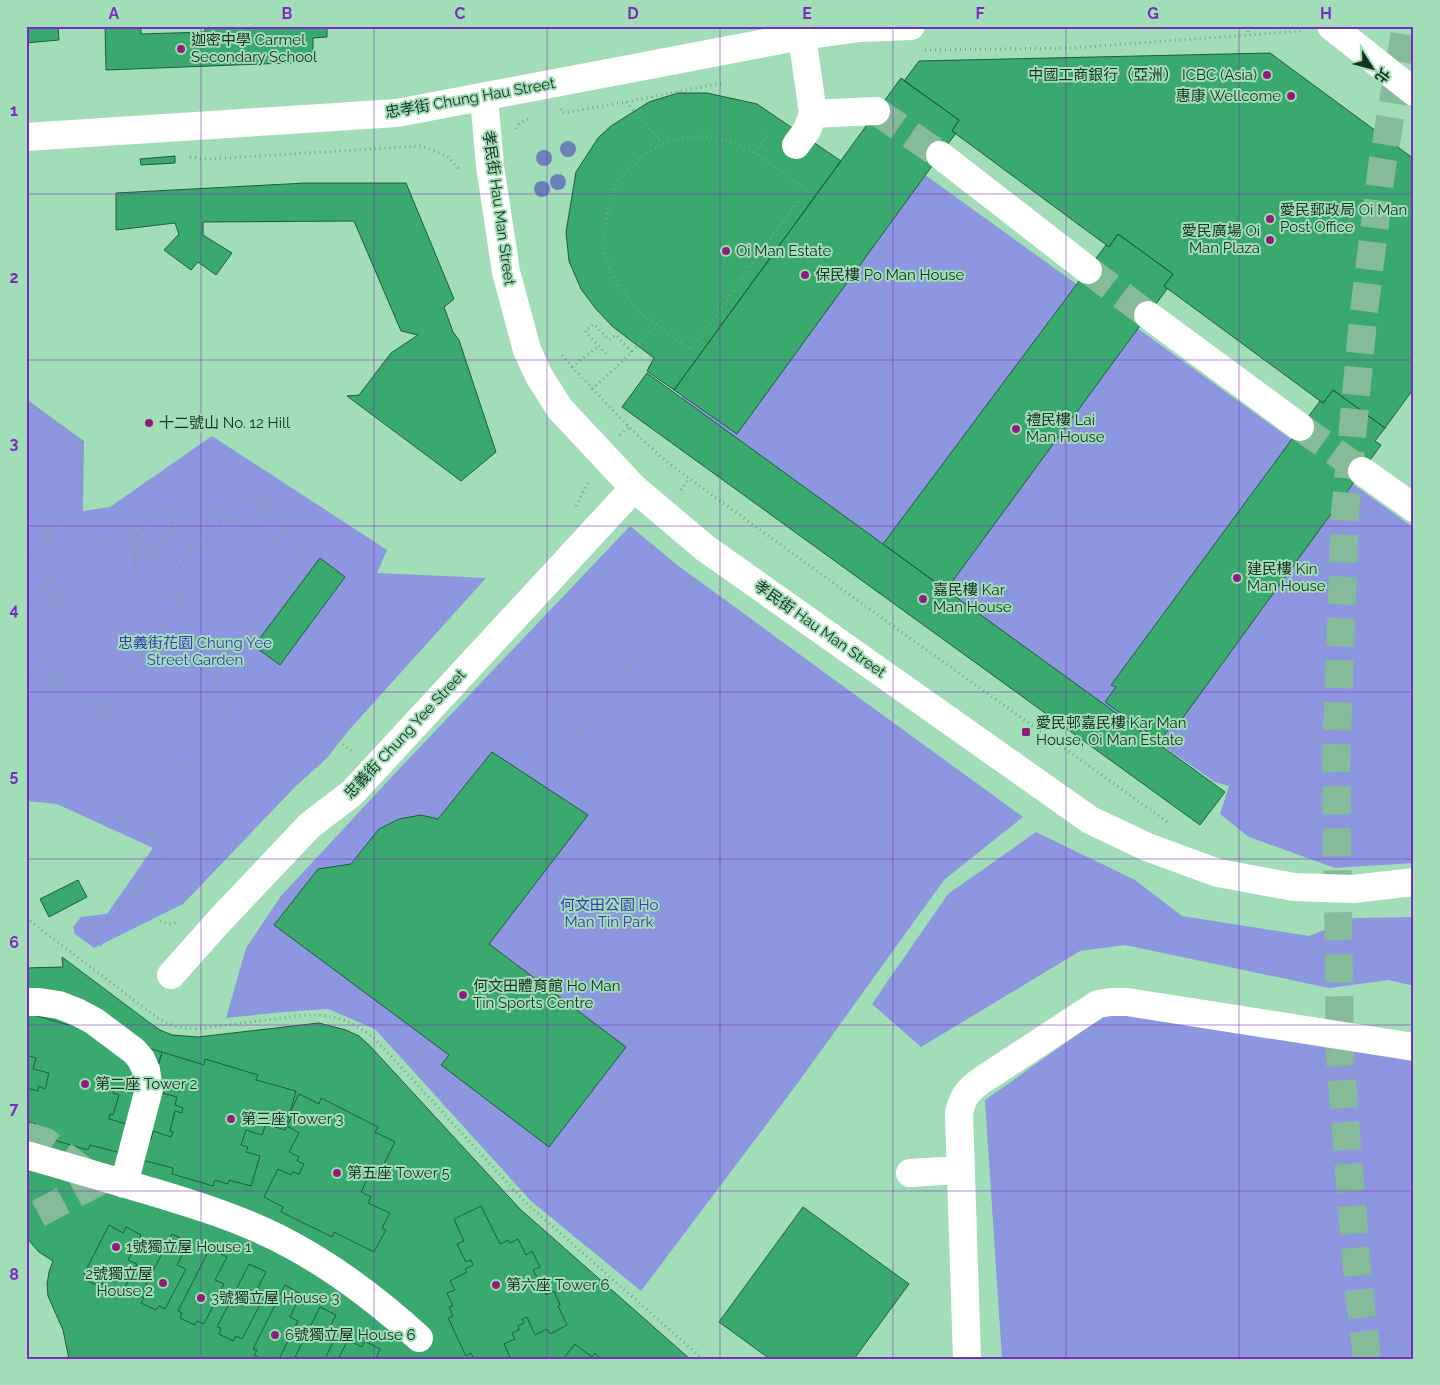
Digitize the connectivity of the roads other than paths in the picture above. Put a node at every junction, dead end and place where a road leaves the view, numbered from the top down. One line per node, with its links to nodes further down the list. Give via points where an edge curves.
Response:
1 (910, 26): 3 (street, 忠孝街 Chung Hau Street, via 860,28)
2 (1332, 28): 4 (street)
3 (802, 36): 6 (street, 忠孝街 Chung Hau Street); 8 (street)
4 (1401, 71): 5 (street)
5 (1414, 92)
6 (484, 97): 9 (street, 忠孝街 Chung Hau Street, via 396,113); 16 (street, 孝民街 Hau Man Street, via 490,166 506,272 527,350 560,409)
7 (876, 111): 8 (street)
8 (813, 114): 10 (street)
9 (26, 137)
10 (796, 145)
11 (940, 155): 12 (street)
12 (1088, 270)
13 (1148, 315): 14 (street)
14 (1300, 427)
15 (1362, 471): 17 (street)
16 (634, 488): 18 (street, 孝民街 Hau Man Street, via 705,548 1090,820 1147,847 1218,874 1304,887 1353,889); 19 (street, 忠義街 Chung Yee Street, via 352,794 310,825)
17 (1414, 508)
18 (1414, 882)
19 (172, 974)
20 (26, 1002): 25 (street, via 59,1005 77,1012 141,1059 149,1089)
21 (1414, 1047): 23 (street, via 1127,1002 1098,1004 969,1090 962,1099 959,1113)
22 (26, 1154): 25 (street)
23 (960, 1170): 24 (street); 27 (street)
24 (910, 1172)
25 (124, 1184): 26 (street, via 238,1219 278,1238 353,1282)
26 (420, 1338)
27 (967, 1359)

